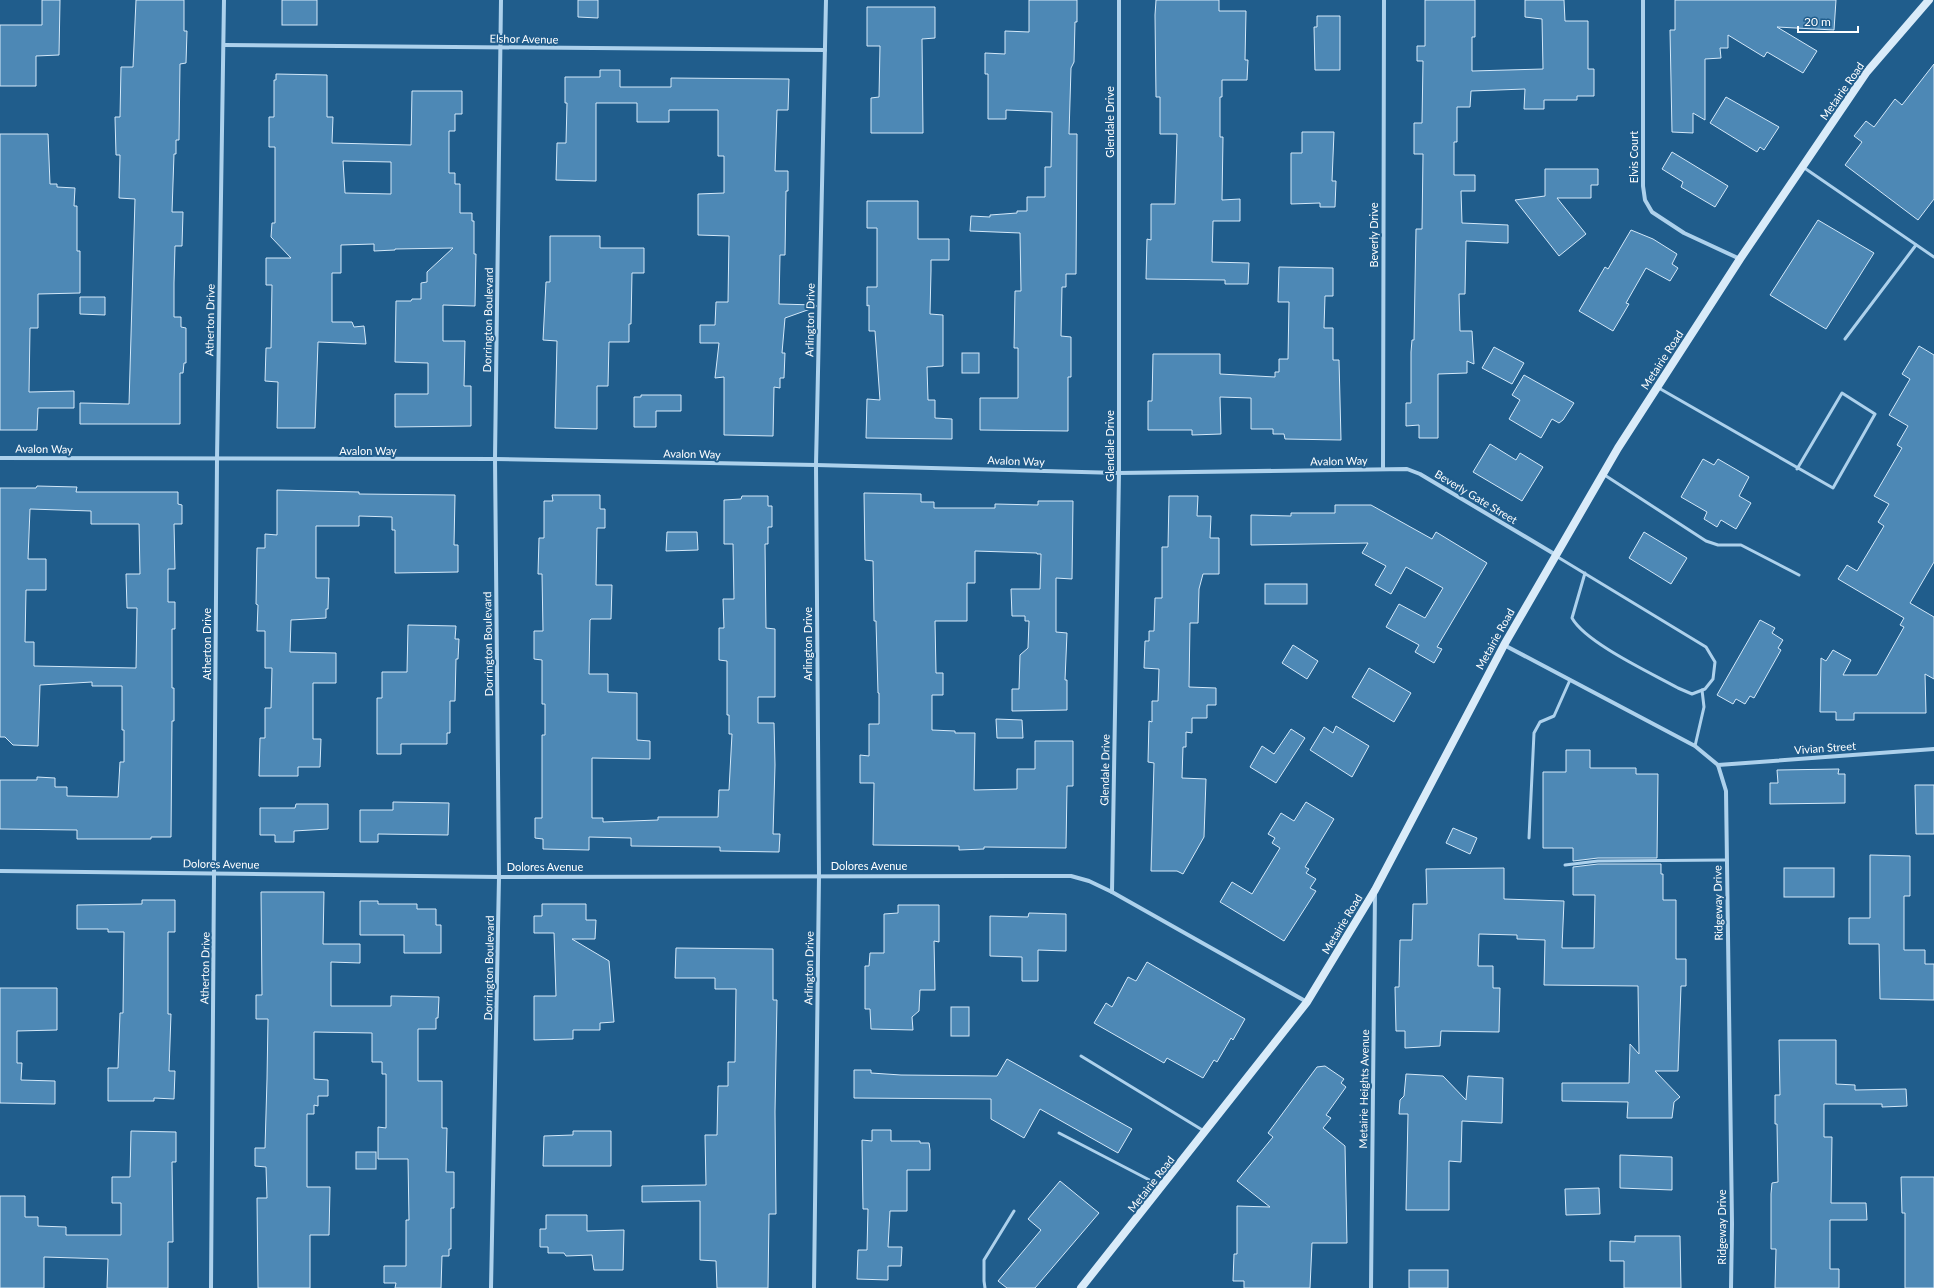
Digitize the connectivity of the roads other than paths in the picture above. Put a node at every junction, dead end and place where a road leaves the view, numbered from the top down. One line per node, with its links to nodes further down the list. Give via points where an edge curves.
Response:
1 (224, 0): 8 (street, Atherton Drive)
2 (501, 0): 9 (street, Dorrington Boulevard)
3 (826, 0): 10 (street, Arlington Drive)
4 (1119, 0): 23 (street, Glendale Drive)
5 (1384, 0): 21 (street, Beverly Drive)
6 (1643, 0): 14 (street, Elvis Court, via 1645,200 1652,212 1684,233)
7 (1929, 0): 11 (main road, Metairie Road, via 1866,73)
8 (224, 46): 9 (street, Elshor Avenue); 19 (street, Atherton Drive)
9 (500, 48): 10 (street, Elshor Avenue); 18 (street, Dorrington Boulevard)
10 (825, 50): 20 (street, Arlington Drive)
11 (1803, 167): 12 (lane); 14 (main road, Metairie Road)
12 (1916, 245): 13 (lane); 15 (lane)
13 (1934, 257)
14 (1740, 259): 16 (main road, Metairie Road)
15 (1845, 339)
16 (1658, 387): 22 (lane); 24 (main road, Metairie Road)
17 (0, 458): 19 (street, Avalon Way)
18 (495, 459): 19 (street, Avalon Way); 20 (street, Avalon Way); 40 (street, Dorrington Boulevard)
19 (217, 460): 38 (street, Atherton Drive)
20 (816, 465): 23 (street, Avalon Way); 39 (street, Arlington Drive)
21 (1383, 469): 23 (street, Avalon Way); 25 (street, Beverly Gate Street, via 1407,469 1420,474)
22 (1797, 469): 22 (lane, via 1833,488 1875,414 1842,393)
23 (1119, 473): 42 (street, Glendale Drive)
24 (1603, 474): 25 (main road, Metairie Road); 27 (lane, via 1706,541 1718,545 1741,545)
25 (1556, 556): 26 (lane); 28 (main road, Metairie Road)
26 (1585, 573): 30 (lane, via 1706,647 1715,662 1713,679); 30 (lane, via 1572,618 1577,626 1594,640 1678,688 1692,694)
27 (1800, 575)
28 (1504, 645): 29 (street); 41 (main road, Metairie Road)
29 (1570, 680): 31 (street); 34 (lane, via 1554,716 1540,722 1534,733)
30 (1702, 690): 31 (lane, via 1704,707)
31 (1695, 746): 33 (street)
32 (1934, 749): 33 (street, Vivian Street)
33 (1718, 765): 35 (street, Ridgeway Drive, via 1726,791)
34 (1529, 838)
35 (1726, 860): 36 (lane, via 1598,861); 55 (street, Ridgeway Drive)
36 (1565, 865)
37 (0, 870): 38 (street, Dolores Avenue)
38 (215, 872): 40 (street, Dolores Avenue); 49 (street, Atherton Drive)
39 (819, 875): 40 (street, Dolores Avenue); 42 (street, Dolores Avenue, via 1071,876); 51 (street, Arlington Drive)
40 (499, 877): 50 (street, Dorrington Boulevard)
41 (1375, 890): 43 (main road, Metairie Road); 54 (street, Metairie Heights Avenue)
42 (1112, 892): 43 (street)
43 (1307, 1002): 45 (main road, Metairie Road)
44 (1081, 1056): 45 (lane)
45 (1206, 1132): 47 (main road, Metairie Road)
46 (1059, 1133): 47 (lane)
47 (1163, 1186): 53 (main road, Metairie Road)
48 (1014, 1211): 52 (lane, via 984,1260)
49 (211, 1288)
50 (491, 1288)
51 (814, 1288)
52 (985, 1288)
53 (1081, 1288)
54 (1371, 1288)
55 (1731, 1288)

